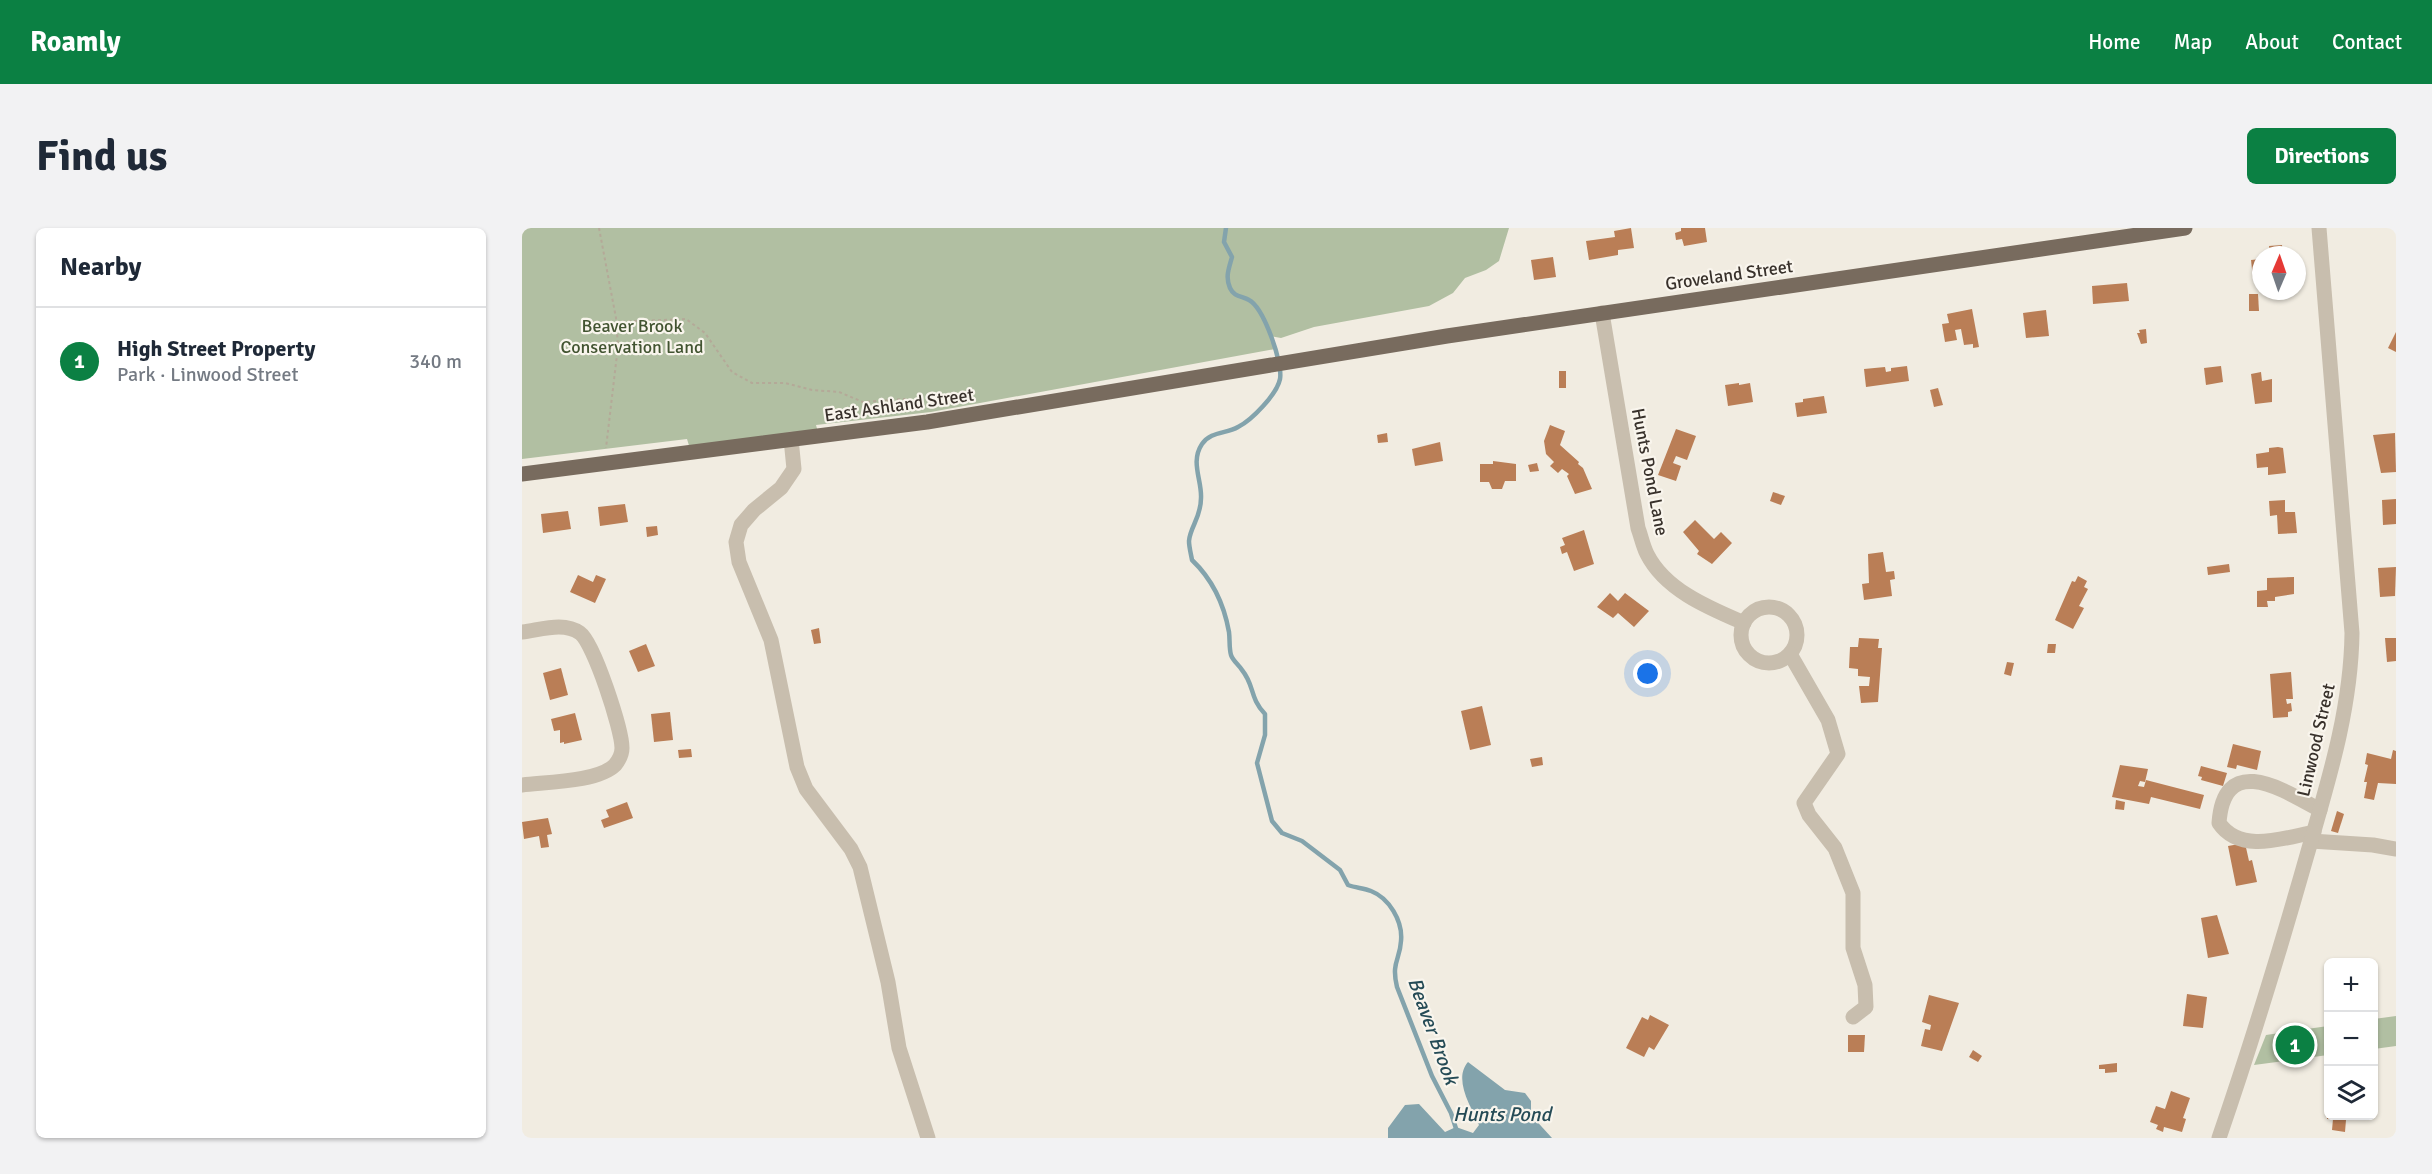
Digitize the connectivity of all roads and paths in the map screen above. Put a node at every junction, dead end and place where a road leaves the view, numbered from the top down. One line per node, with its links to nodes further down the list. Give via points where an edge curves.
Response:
1 (599, 228): 5 (path)
2 (2184, 228): 4 (main road, Groveland Street)
3 (2319, 228): 15 (street, Linwood Street, via 2352,633 2348,698)
4 (1602, 313): 6 (main road, Groveland Street); 11 (street, Hunts Pond Lane, via 1638,528 1647,555 1668,580 1698,603)
5 (616, 322): 7 (path, via 686,319 705,333 732,372 752,383 784,383 838,392 864,402 904,399 919,406); 9 (path, via 618,346)
6 (1280, 363): 7 (main road, East Ashland Street)
7 (927, 422): 8 (main road, East Ashland Street)
8 (791, 439): 9 (main road, East Ashland Street); 19 (street, via 794,469 781,488 741,525 736,542 739,562 771,640 797,767 806,789 860,867 888,982 899,1048)
9 (606, 463): 10 (main road, East Ashland Street)
10 (522, 474)
11 (1744, 624): 13 (street, via 1741,632 1745,649 1758,661 1775,663); 13 (street, via 1762,608 1780,609 1788,614 1797,628)
12 (522, 632): 14 (street, via 562,627 571,628 586,639 620,733 622,750 615,764 601,773)
13 (1790, 654): 18 (street, via 1828,720 1838,754 1804,803 1835,848 1853,893 1853,948 1866,985 1866,1007)
14 (522, 785)
15 (2320, 810): 16 (street, Linwood Street); 16 (street, via 2282,789 2250,782 2234,783 2222,801 2219,823 2251,841)
16 (2312, 836): 17 (street); 20 (street, Linwood Street)
17 (2396, 849)
18 (1853, 1017)
19 (928, 1138)
20 (2219, 1138)

